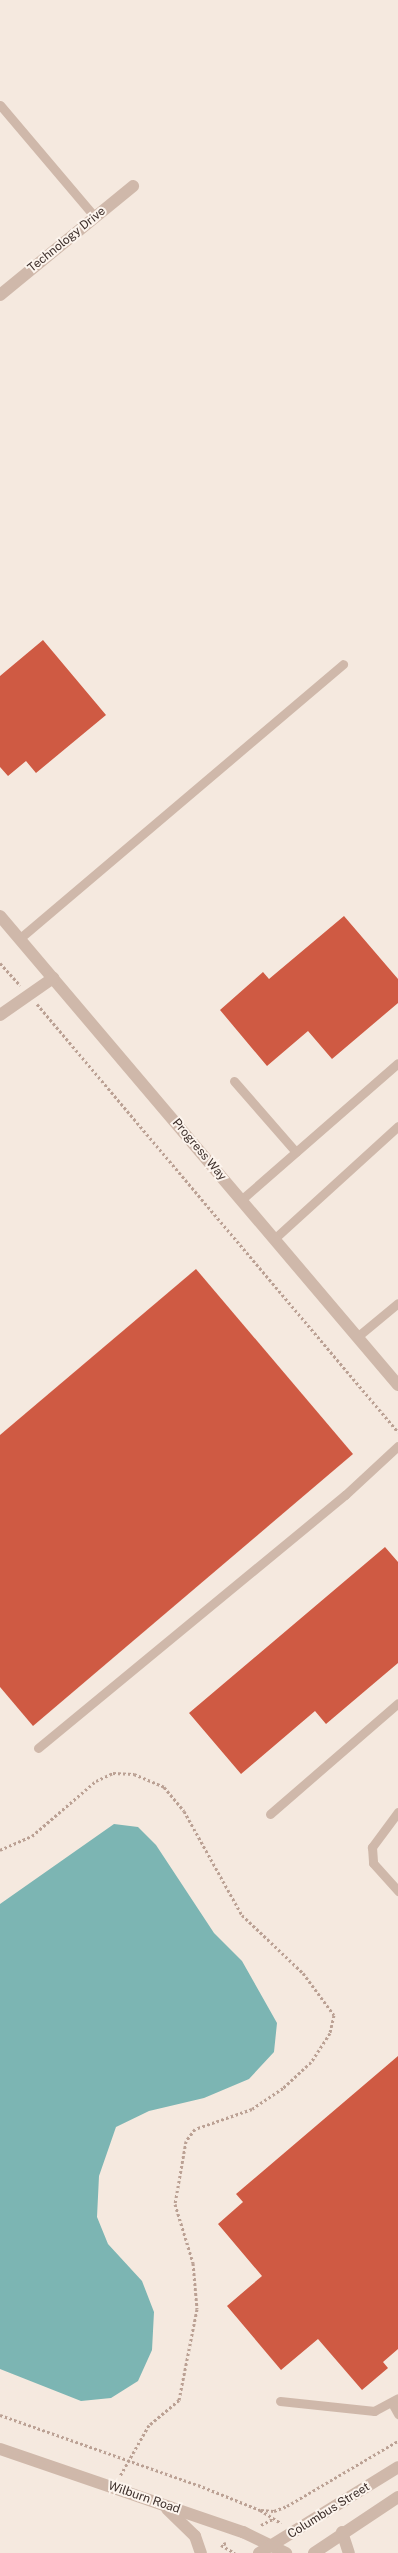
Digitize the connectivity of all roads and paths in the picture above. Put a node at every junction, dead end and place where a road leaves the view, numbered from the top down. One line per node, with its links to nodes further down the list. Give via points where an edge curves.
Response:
1 (0, 105): 3 (lane)
2 (133, 186): 3 (street, Technology Drive)
3 (95, 217): 4 (street, Technology Drive)
4 (0, 295)
5 (343, 664): 7 (lane)
6 (0, 916): 7 (street, Progress Way)
7 (20, 939): 9 (street, Progress Way)
8 (0, 963): 10 (path)
9 (53, 978): 10 (street); 16 (street, Progress Way)
10 (28, 995): 11 (street); 21 (path)
11 (0, 1014)
12 (398, 1063): 15 (lane)
13 (234, 1081): 15 (lane)
14 (398, 1126): 17 (lane)
15 (296, 1152): 16 (lane)
16 (241, 1200): 17 (street, Progress Way)
17 (274, 1239): 19 (street, Progress Way)
18 (398, 1303): 19 (lane)
19 (357, 1337): 20 (street, Progress Way)
20 (398, 1385)
21 (398, 1432)
22 (398, 1446): 24 (lane, via 345,1495)
23 (398, 1703): 26 (lane)
24 (38, 1748)
25 (398, 1812): 28 (lane, via 372,1847 373,1863)
26 (270, 1814)
27 (0, 1850): 35 (path, via 32,1836 96,1781 113,1773 134,1774 164,1788 184,1811 242,1915 303,1973 334,2015 330,2033 311,2062 283,2088 252,2109 195,2129 186,2141 175,2204 193,2263 198,2309 179,2400 149,2425)
28 (398, 1891)
29 (280, 2401): 30 (lane, via 374,2412)
30 (395, 2401): 31 (lane)
31 (398, 2414)
32 (0, 2415): 35 (path)
33 (398, 2441): 35 (path, via 306,2497 274,2511 260,2510)
34 (0, 2449): 37 (street, Wilburn Road)
35 (128, 2460): 37 (path)
36 (398, 2467): 41 (street, Columbus Street)
37 (114, 2488): 39 (street, Wilburn Road)
38 (398, 2497): 40 (street, Columbus Street)
39 (160, 2503): 41 (street, Wilburn Road, via 244,2532); 42 (street, via 195,2536)
40 (342, 2532): 45 (street, Columbus Street); 46 (street)
41 (273, 2546): 43 (street, Columbus Street); 44 (street, Wilburn Road)
42 (201, 2553)
43 (259, 2553)
44 (286, 2553)
45 (314, 2553)
46 (349, 2553)

